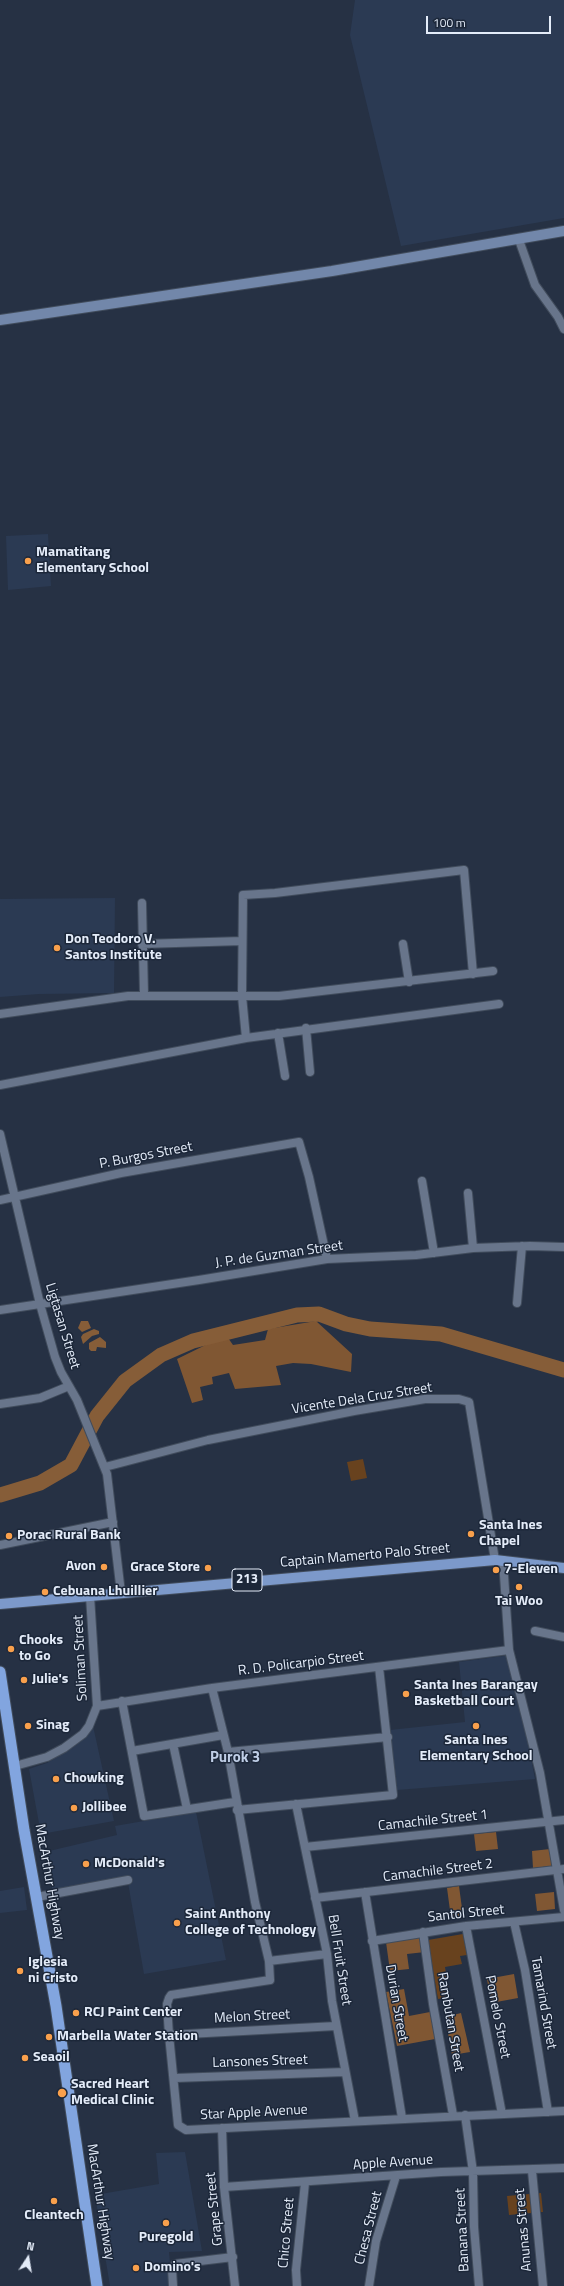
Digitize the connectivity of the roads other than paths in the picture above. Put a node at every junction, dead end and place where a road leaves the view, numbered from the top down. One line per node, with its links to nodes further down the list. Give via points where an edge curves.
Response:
1 (564, 231): 2 (main road)
2 (519, 240): 3 (main road, via 332,271); 4 (street, via 535,285)
3 (0, 320)
4 (564, 329)
5 (142, 903): 7 (street)
6 (242, 941): 7 (street); 10 (street, via 243,895 464,870); 13 (street)
7 (142, 944): 12 (street)
8 (403, 944): 11 (street)
9 (493, 971): 10 (street)
10 (473, 974): 11 (street)
11 (409, 982): 13 (street, via 279,996)
12 (144, 995): 13 (street); 15 (street)
13 (242, 996): 18 (street)
14 (499, 1004): 16 (street)
15 (0, 1014)
16 (306, 1028): 17 (street); 19 (street)
17 (278, 1032): 18 (street); 20 (street)
18 (246, 1038): 21 (street)
19 (310, 1072)
20 (285, 1076)
21 (0, 1086)
22 (0, 1134): 25 (street, Ligtasan Street)
23 (422, 1181): 30 (street)
24 (468, 1193): 29 (street)
25 (16, 1197): 26 (street, P. Burgos Street); 31 (street, P. Burgos Street, via 121,1173 299,1142); 33 (street, Ligtasan Street)
26 (0, 1200)
27 (522, 1246): 28 (street, J. P. de Guzman Street); 29 (street, J. P. de Guzman Street); 32 (street)
28 (564, 1247)
29 (473, 1248): 30 (street, J. P. de Guzman Street)
30 (434, 1253): 31 (street, J. P. de Guzman Street)
31 (326, 1259): 33 (street, J. P. de Guzman Street)
32 (517, 1303)
33 (40, 1304): 34 (street, J. P. de Guzman Street); 35 (street, Ligtasan Street, via 61,1372)
34 (0, 1310)
35 (70, 1386): 36 (street, via 40,1398); 37 (street, Ligtasan Street)
36 (0, 1404)
37 (104, 1467): 38 (street, Ligtasan Street); 40 (street, Vicente Dela Cruz Street, via 208,1440 354,1411 425,1399 459,1399 469,1402)
38 (113, 1522): 39 (street); 42 (street, Ligtasan Street)
39 (0, 1545)
40 (499, 1560): 41 (main road, Captain Mamerto Palo Street / 213); 42 (main road, Captain Mamerto Palo Street / 213); 47 (street)
41 (564, 1568)
42 (121, 1593): 43 (main road, Captain Mamerto Palo Street / 213)
43 (90, 1596): 44 (main road, Captain Mamerto Palo Street / 213); 52 (street, Soliman Street)
44 (0, 1604)
45 (535, 1631): 46 (street)
46 (564, 1637)
47 (509, 1650): 48 (street, R. D. Policarpio Street); 63 (street, via 530,1729)
48 (379, 1667): 50 (street, R. D. Policarpio Street); 54 (street)
49 (0, 1672): 58 (highway, MacArthur Highway)
50 (212, 1688): 51 (street, R. D. Policarpio Street); 53 (street)
51 (122, 1701): 52 (street, R. D. Policarpio Street); 56 (street)
52 (97, 1706): 58 (street, Soliman Street, via 83,1734 47,1757)
53 (222, 1735): 55 (street); 57 (street)
54 (388, 1737): 57 (street); 59 (street, via 393,1795)
55 (173, 1744): 56 (street); 61 (street)
56 (132, 1751): 61 (street, via 144,1816)
57 (228, 1752): 60 (street)
58 (15, 1766): 68 (highway, MacArthur Highway)
59 (296, 1804): 60 (street); 64 (street, Bell Fruit Street)
60 (236, 1806): 61 (street); 77 (street)
61 (186, 1809)
62 (564, 1820): 63 (street, Camachile Street 1)
63 (549, 1822): 64 (street, Camachile Street 1); 65 (street)
64 (305, 1847): 69 (street, Bell Fruit Street)
65 (560, 1870): 67 (street, Camachile Street 2); 70 (street)
66 (128, 1880): 68 (street)
67 (365, 1892): 69 (street, Camachile Street 2); 75 (street, Durian Street)
68 (37, 1897): 97 (highway, MacArthur Highway, via 56,2006)
69 (315, 1898): 76 (street, Bell Fruit Street)
70 (564, 1910)
71 (564, 1917): 72 (street, Santol Street)
72 (514, 1922): 73 (street, Santol Street); 83 (street, Tamarind Street, via 525,1970)
73 (466, 1926): 74 (street, Santol Street); 84 (street, Pomelo Street)
74 (424, 1932): 75 (street, Santol Street); 85 (street, Rambutan Street, via 433,2004)
75 (372, 1941): 87 (street, Durian Street)
76 (327, 1954): 77 (street); 78 (street, Bell Fruit Street)
77 (269, 1961): 79 (street, Star Apple Avenue, via 270,1980 171,1995 167,2004)
78 (336, 2026): 79 (street, Melon Street); 80 (street, Bell Fruit Street)
79 (169, 2035): 81 (street, Star Apple Avenue)
80 (346, 2072): 81 (street, Lansones Street); 88 (street, Bell Fruit Street)
81 (175, 2078): 89 (street, Star Apple Avenue, via 178,2125 186,2130)
82 (564, 2111): 83 (street, Star Apple Avenue)
83 (548, 2112): 84 (street, Star Apple Avenue)
84 (502, 2114): 86 (street, Star Apple Avenue)
85 (453, 2115): 86 (street, Star Apple Avenue); 87 (street, Star Apple Avenue)
86 (465, 2116): 92 (street, Banana Street)
87 (402, 2118): 88 (street, Star Apple Avenue)
88 (355, 2121): 89 (street, Star Apple Avenue)
89 (222, 2128): 95 (street, Grape Street)
90 (564, 2168): 91 (street, Apple Avenue)
91 (532, 2171): 92 (street, Apple Avenue); 103 (street, Anunas Street)
92 (473, 2172): 93 (street, Apple Avenue); 102 (street, Banana Street)
93 (396, 2176): 94 (street, Apple Avenue); 101 (street, Chesa Street, via 376,2241)
94 (305, 2183): 95 (street, Apple Avenue); 100 (street, Chico Street, via 296,2270)
95 (224, 2187): 96 (street, Grape Street)
96 (232, 2257): 98 (street, via 174,2264); 99 (street, Grape Street)
97 (97, 2286)
98 (173, 2286)
99 (235, 2286)
100 (297, 2286)
101 (369, 2286)
102 (479, 2286)
103 (543, 2286)

